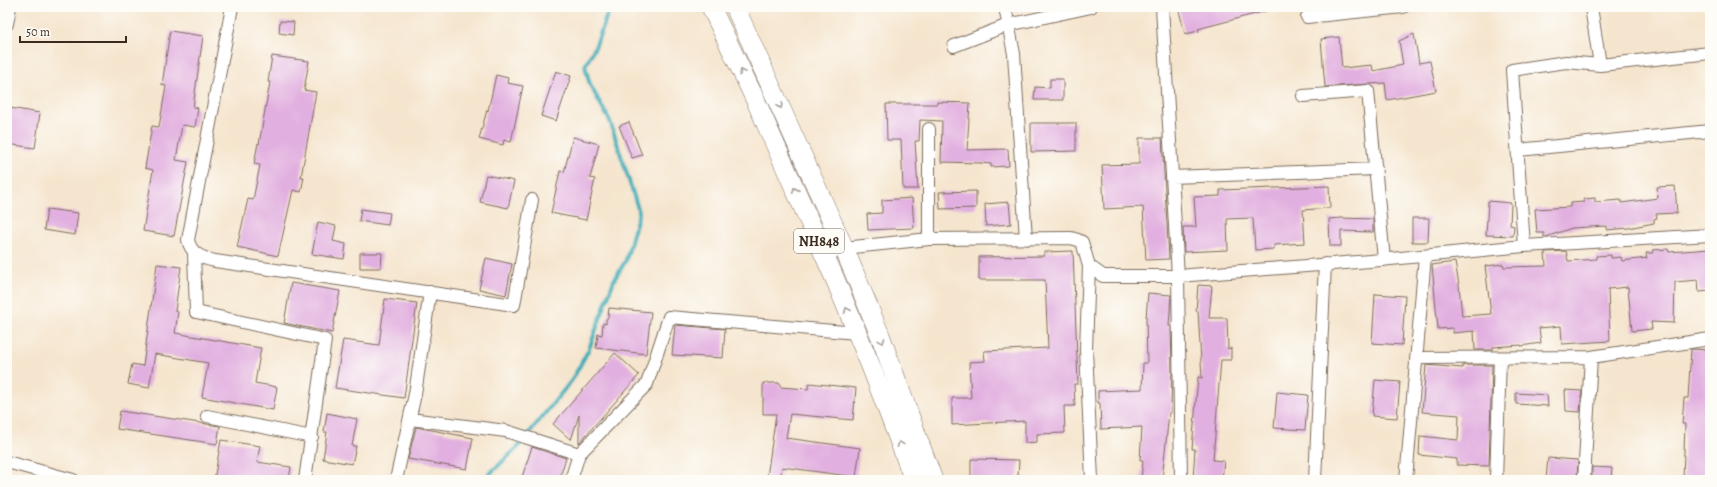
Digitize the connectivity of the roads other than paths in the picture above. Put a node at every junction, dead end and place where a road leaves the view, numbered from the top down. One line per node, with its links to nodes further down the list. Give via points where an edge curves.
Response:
1 (10, 7): 11 (street)
2 (232, 7): 28 (street, via 188,240 189,247)
3 (711, 7): 29 (highway, NH848, one-way to 3)
4 (735, 7): 27 (highway, NH848, one-way to 27)
5 (1005, 7): 12 (street)
6 (1092, 7): 12 (street)
7 (1162, 7): 21 (street)
8 (1403, 7): 10 (street)
9 (1591, 7): 15 (street)
10 (1307, 17)
11 (7, 24)
12 (1008, 24): 13 (street); 24 (street, via 1014,54)
13 (954, 46)
14 (1710, 53): 15 (street)
15 (1600, 65): 19 (street, via 1566,62 1512,70)
16 (1303, 96): 20 (street, via 1368,91)
17 (929, 128): 25 (street)
18 (1710, 131): 19 (street)
19 (1518, 150): 26 (street)
20 (1376, 169): 21 (street); 31 (street)
21 (1172, 177): 34 (street)
22 (532, 200): 35 (street, via 514,305)
23 (1710, 235): 26 (street)
24 (1026, 239): 25 (street); 33 (street, via 1078,240 1085,248)
25 (929, 240): 27 (street)
26 (1524, 246): 30 (street)
27 (844, 248): 29 (street); 51 (highway, NH848, one-way to 51, via 880,336)
28 (194, 253): 35 (street, via 215,261); 43 (street, via 196,312 326,340)
29 (825, 256): 36 (highway, NH848, one-way to 29)
30 (1426, 256): 31 (street); 39 (street)
31 (1384, 260): 32 (street)
32 (1325, 264): 34 (street); 54 (street)
33 (1089, 266): 34 (street, via 1103,276); 52 (street, via 1086,349)
34 (1178, 276): 53 (street)
35 (430, 292): 42 (street)
36 (857, 333): 44 (street, via 669,317 648,384); 50 (highway, NH848, one-way to 36)
37 (1710, 339): 38 (street)
38 (1591, 357): 40 (street); 57 (street)
39 (1416, 358): 40 (street); 55 (street)
40 (1500, 358): 56 (street)
41 (207, 416): 43 (street)
42 (410, 420): 44 (street, via 506,431); 48 (street)
43 (312, 437): 47 (street)
44 (579, 454): 49 (street)
45 (7, 462): 46 (street)
46 (73, 480)
47 (305, 480)
48 (396, 480)
49 (571, 480)
50 (914, 480)
51 (933, 480)
52 (1092, 480)
53 (1181, 480)
54 (1315, 480)
55 (1406, 480)
56 (1496, 480)
57 (1584, 480)

